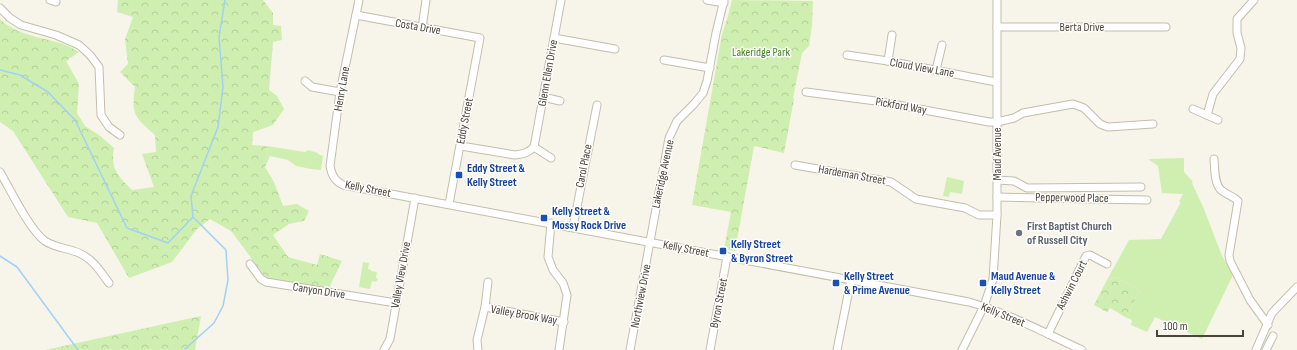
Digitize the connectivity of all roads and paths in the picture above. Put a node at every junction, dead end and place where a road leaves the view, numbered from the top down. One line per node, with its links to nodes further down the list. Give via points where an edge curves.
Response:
1 (359, 0): 9 (street, Henry Lane)
2 (426, 0): 12 (street)
3 (561, 0): 15 (street, Glenn Ellen Drive)
4 (707, 0): 7 (street)
5 (997, 0): 10 (street, Maud Avenue)
6 (1254, 0): 31 (street, via 1237,19 1240,59 1213,94)
7 (724, 2): 21 (street, Lakeridge Avenue)
8 (0, 8): 35 (street, via 21,25 79,45 90,55 98,67 101,114 109,127)
9 (356, 15): 12 (street, Costa Drive); 25 (street, Henry Lane)
10 (997, 27): 11 (street, Berta Drive); 24 (street, Maud Avenue)
11 (1166, 27)
12 (422, 28): 14 (street, Costa Drive)
13 (892, 35): 20 (street)
14 (480, 38): 36 (street, Eddy Street)
15 (554, 38): 17 (street); 27 (street, Glenn Ellen Drive)
16 (942, 45): 22 (street)
17 (615, 49)
18 (847, 56): 20 (street, Cloud View Lane)
19 (664, 60): 21 (street)
20 (888, 61): 22 (street, Cloud View Lane)
21 (710, 68): 52 (street, Lakeridge Avenue, via 703,93 677,121 669,138)
22 (936, 70): 24 (street, Cloud View Lane)
23 (305, 81): 25 (street, via 312,87)
24 (996, 82): 33 (street, Maud Avenue)
25 (340, 92): 42 (street, Henry Lane, via 330,166)
26 (806, 92): 33 (street, Pickford Way)
27 (544, 97): 28 (street); 37 (street, Glenn Ellen Drive)
28 (560, 101)
29 (597, 105): 51 (street, Carol Place)
30 (1192, 109): 31 (street)
31 (1207, 115): 32 (street)
32 (1218, 120)
33 (997, 122): 34 (street, via 1023,113 1074,104 1084,108 1100,124 1108,128); 43 (street, Maud Avenue)
34 (1153, 124)
35 (120, 135)
36 (461, 146): 37 (street, via 515,155 523,154); 48 (street, Eddy Street)
37 (534, 147): 38 (street)
38 (551, 158)
39 (1214, 159): 64 (street, via 1217,185 1238,201 1230,261 1250,300)
40 (795, 165): 49 (street, Hardeman Street, via 891,182 916,199 965,208 979,215)
41 (0, 172): 58 (street, via 34,230 54,246 79,253 93,262)
42 (333, 177): 46 (street, Kelly Street, via 343,185)
43 (997, 180): 44 (street, via 1014,181 1027,188); 45 (street, Maud Avenue)
44 (1141, 187)
45 (997, 196): 47 (street, Pepperwood Place); 49 (street, Maud Avenue)
46 (415, 198): 48 (street, Kelly Street); 60 (street, Valley View Drive)
47 (1147, 200)
48 (449, 204): 50 (street, Kelly Street)
49 (997, 216): 61 (street, Maud Avenue, via 992,279)
50 (551, 224): 51 (street, Kelly Street); 63 (street, via 548,257 567,295)
51 (573, 228): 52 (street, Kelly Street)
52 (650, 242): 53 (street, Kelly Street); 70 (street, Northview Drive)
53 (727, 257): 56 (street, Kelly Street); 71 (street, Byron Street)
54 (250, 264): 60 (street, Canyon Drive, via 266,282)
55 (1107, 264): 65 (street, Ashwin Court, via 1090,255 1086,256)
56 (851, 280): 61 (street, Kelly Street); 72 (street)
57 (488, 282): 62 (street)
58 (109, 283)
59 (1297, 287): 64 (street, via 1272,313)
60 (396, 303): 67 (street, Valley View Drive, via 390,339)
61 (984, 306): 65 (street, Kelly Street); 73 (street, Maud Avenue)
62 (485, 307): 63 (street, Valley Brook Way); 68 (street, via 477,340)
63 (564, 322): 69 (street)
64 (1268, 325): 75 (street)
65 (1048, 334): 74 (street, Kelly Street)
66 (1273, 336): 76 (street)
67 (384, 350)
68 (478, 350)
69 (558, 350)
70 (630, 350)
71 (710, 350)
72 (837, 350)
73 (962, 350)
74 (1082, 350)
75 (1256, 350)
76 (1266, 350)

